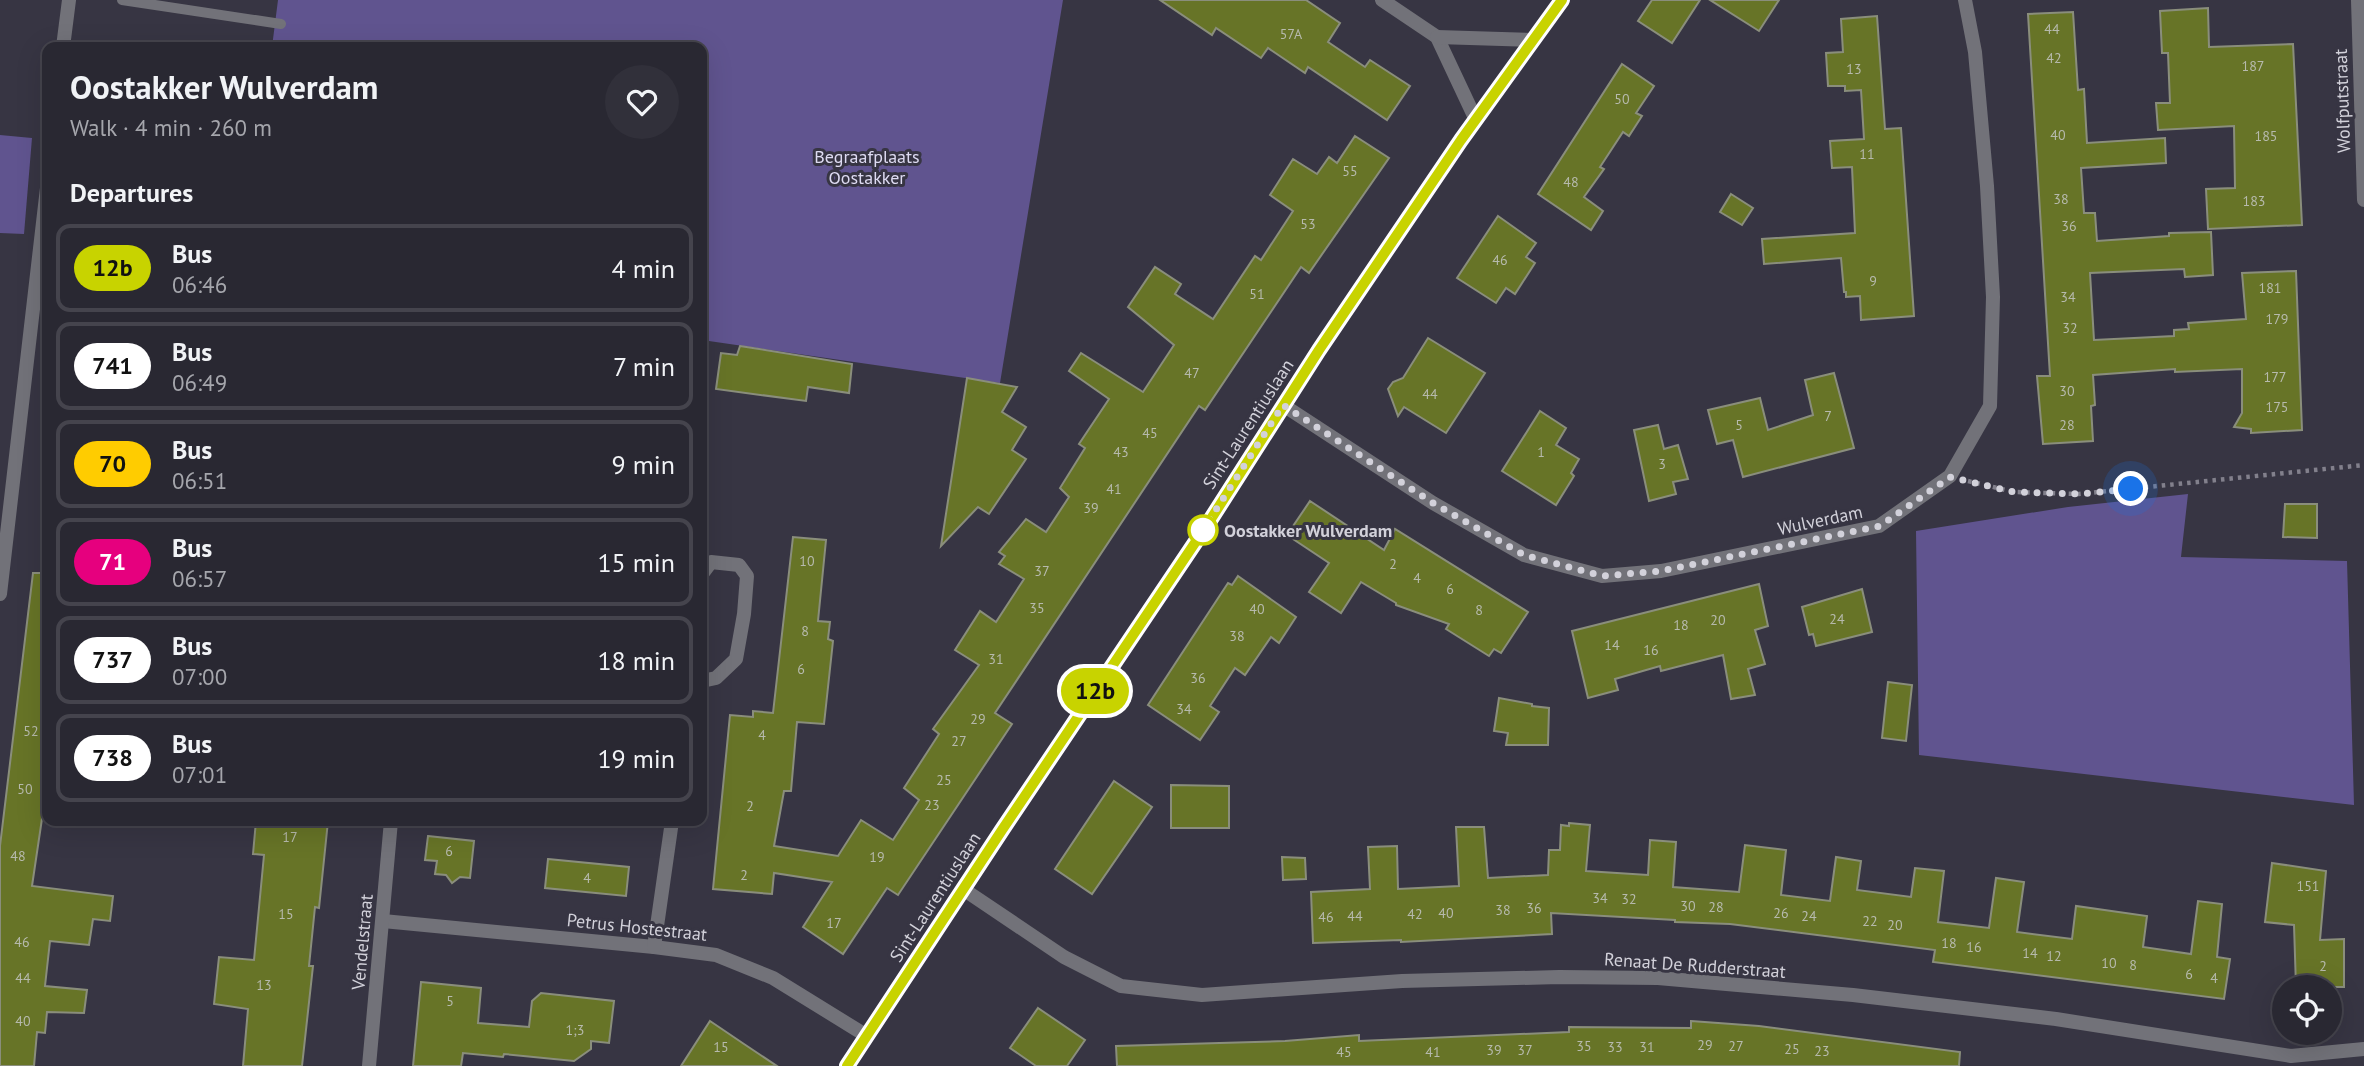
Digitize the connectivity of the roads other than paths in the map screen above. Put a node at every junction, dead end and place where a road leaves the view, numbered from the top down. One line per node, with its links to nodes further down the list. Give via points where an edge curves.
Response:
1 (69, 0): 10 (street)
2 (122, 0): 7 (lane)
3 (1382, 0): 8 (street)
4 (1562, 0): 9 (street, Sint-Laurentiuslaan)
5 (1965, 0): 14 (street, Wulverdam, via 1975,52 1987,186 1993,298 1990,406 1950,477 1880,526 1661,571 1602,576 1524,555 1433,503)
6 (2358, 0): 12 (street, Wolfputstraat)
7 (281, 24)
8 (1437, 37): 9 (street); 11 (street)
9 (1532, 40): 11 (street, Sint-Laurentiuslaan)
10 (65, 42)
11 (1476, 120): 14 (street, Sint-Laurentiuslaan)
12 (2364, 200)
13 (42, 231): 16 (street)
14 (1283, 405): 20 (street, Sint-Laurentiuslaan)
15 (707, 567): 17 (street, via 711,562 739,565 747,576 736,659 716,678)
16 (0, 594)
17 (707, 680)
18 (391, 826): 21 (street, Vendelstraat)
19 (671, 826): 22 (street)
20 (963, 889): 23 (street, Sint-Laurentiuslaan); 24 (street, Renaat De Rudderstraat, via 1064,957 1134,988 1202,995 1402,981 1658,978 2056,1019 2291,1056)
21 (383, 921): 22 (street, Petrus Hostestraat); 25 (street, Vendelstraat)
22 (654, 947): 23 (street, Petrus Hostestraat, via 716,955 773,978)
23 (867, 1036): 26 (street, Sint-Laurentiuslaan)
24 (2364, 1049)
25 (369, 1066)
26 (847, 1066)

